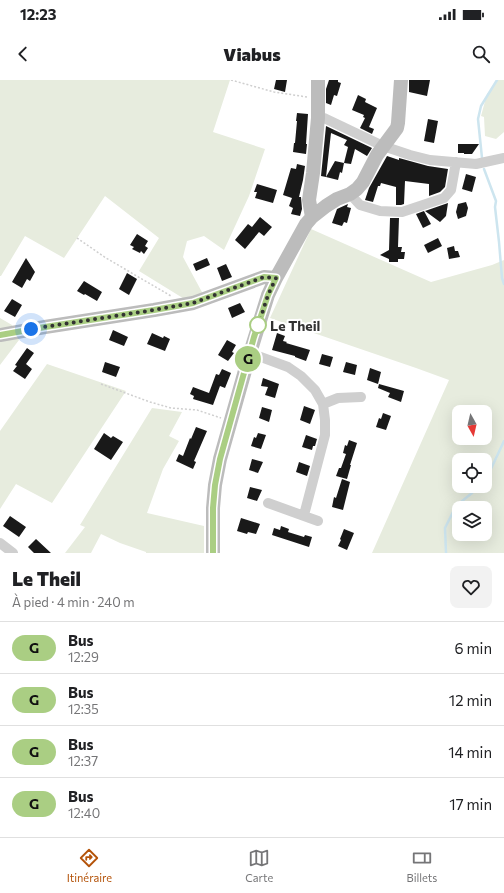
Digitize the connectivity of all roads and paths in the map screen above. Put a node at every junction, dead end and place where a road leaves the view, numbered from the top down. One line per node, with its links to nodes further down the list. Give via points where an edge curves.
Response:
1 (231, 80): 4 (path, via 274,92)
2 (318, 80): 4 (street)
3 (401, 80): 6 (street, via 397,128)
4 (318, 98): 5 (street)
5 (318, 118): 6 (street, via 324,118); 10 (street, via 309,200)
6 (383, 146): 8 (street, via 430,160); 9 (street, via 362,182)
7 (504, 158): 8 (street, via 476,164)
8 (456, 162): 9 (street, via 451,190 444,198 402,212 380,211 360,205)
9 (350, 194): 10 (street, via 337,199)
10 (312, 217): 12 (street)
11 (77, 238): 13 (path, via 175,298)
12 (276, 278): 13 (street, via 264,277 193,303); 15 (street)
13 (179, 305): 14 (street)
14 (0, 335)
15 (250, 353): 18 (street, via 288,367 301,376 315,390); 19 (street)
16 (101, 384): 19 (path, via 150,402 171,408 197,410)
17 (361, 397): 18 (street, via 338,398)
18 (322, 404): 21 (street, via 325,435)
19 (230, 422): 25 (street, via 215,485)
20 (268, 503): 21 (street)
21 (304, 515): 22 (street)
22 (318, 521)
23 (0, 543): 24 (street)
24 (12, 553)
25 (213, 553)

